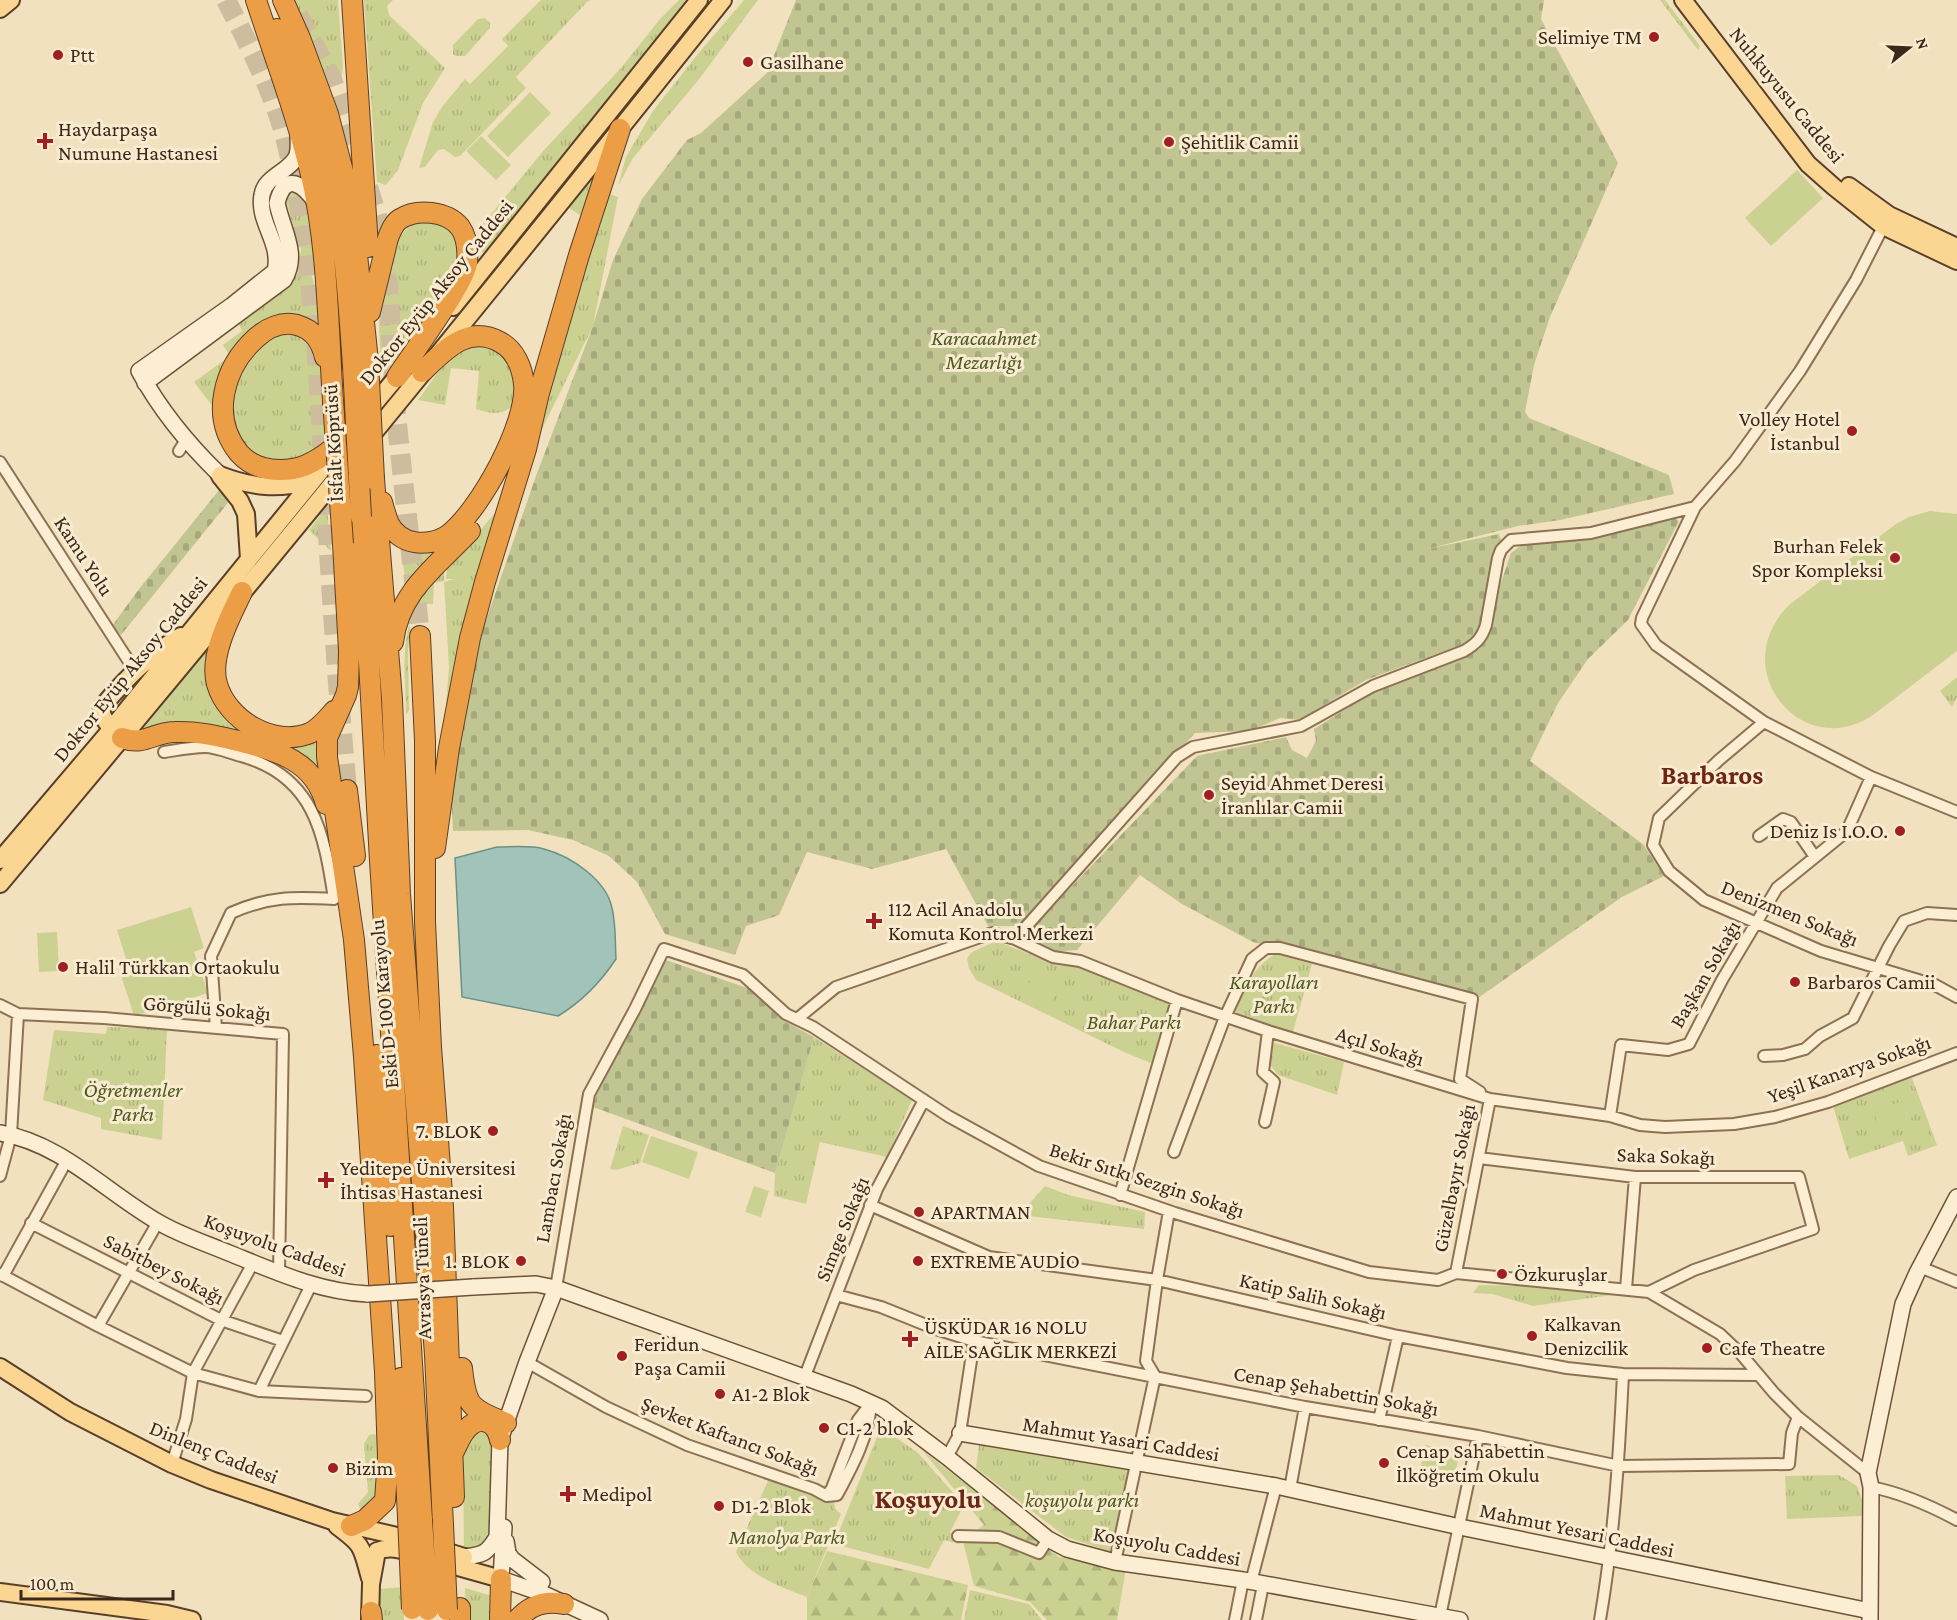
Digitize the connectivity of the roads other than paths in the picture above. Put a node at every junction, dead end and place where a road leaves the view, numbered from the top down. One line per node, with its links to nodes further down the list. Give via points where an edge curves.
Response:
1 (11, 0): 10 (main road)
2 (256, 0): 11 (highway)
3 (262, 0): 18 (highway, via 297,76 324,154)
4 (283, 0): 18 (highway, via 328,114 352,206)
5 (352, 0): 17 (highway)
6 (699, 0): 21 (main road, Doktor Eyüp Aksoy Caddesi)
7 (723, 0): 12 (main road, Doktor Eyüp Aksoy Caddesi)
8 (1683, 0): 14 (main road, Nuhkuyusu Caddesi, via 1808,164 1834,187)
9 (1696, 0): 14 (main road, via 1810,149)
10 (0, 9)
11 (298, 124): 13 (highway); 20 (main road, via 298,154 263,188 261,198 277,253 275,271)
12 (620, 129): 19 (main road, Doktor Eyüp Aksoy Caddesi); 24 (highway, via 538,393)
13 (316, 205): 20 (main road, via 299,184 286,187 277,203 291,250 284,280); 22 (highway)
14 (1886, 220): 15 (main road); 16 (main road, Nuhkuyusu Caddesi); 29 (street, via 1856,280 1800,370 1728,470)
15 (1957, 247)
16 (1957, 261)
17 (370, 312): 18 (highway); 21 (highway, via 388,238 399,219 431,213 459,226 465,238 467,266)
18 (361, 363): 27 (highway, İsfalt Köprüsü, bridge); 30 (highway, İsfalt Köprüsü, bridge)
19 (422, 372): 27 (highway, via 453,343 468,337 492,338 512,352 520,365 524,386 514,432 501,462 461,524 446,537 420,543 407,541 389,524); 33 (main road, Doktor Eyüp Aksoy Caddesi)
20 (142, 377): 26 (main road, via 183,446)
21 (397, 377): 23 (main road, Doktor Eyüp Aksoy Caddesi)
22 (333, 401): 23 (highway, via 321,341 298,326 275,326 249,345 231,372 223,410 227,434 250,464 271,470 307,464); 31 (highway, bridge)
23 (349, 435): 28 (main road, Doktor Eyüp Aksoy Caddesi)
24 (526, 448): 38 (highway, via 486,512 426,575 401,610 395,628); 52 (highway, via 470,638 449,748)
25 (0, 462): 36 (street, Kamu Yolu)
26 (220, 475): 28 (main road, via 259,487); 32 (main road, via 246,514)
27 (374, 479): 38 (highway, Eski D-100 Karayolu)
28 (312, 482): 32 (main road, Doktor Eyüp Aksoy Caddesi)
29 (1695, 507): 39 (street, via 1641,624 1656,645); 54 (street, via 1591,533 1511,540 1501,550 1486,625 1474,646 1373,686 1301,726 1193,747 1177,757)
30 (361, 517): 49 (highway, Eski D-100 Karayolu)
31 (343, 544): 37 (highway); 49 (highway)
32 (249, 559): 34 (main road, Doktor Eyüp Aksoy Caddesi)
33 (242, 592): 37 (highway, via 216,663 217,683 237,717 277,735 310,733 334,711); 40 (main road, Doktor Eyüp Aksoy Caddesi)
34 (191, 630): 36 (main road, via 164,646); 40 (main road, Doktor Eyüp Aksoy Caddesi)
35 (420, 636): 52 (highway, via 425,741)
36 (135, 671): 40 (main road, via 102,706 103,719)
37 (348, 678): 47 (highway, via 346,695 327,738)
38 (392, 699): 131 (highway, Eski D-100 Karayolu, via 400,894)
39 (1764, 722): 42 (street); 53 (street, Denizmen Sokağı, via 1659,818 1653,844 1669,871 1704,900)
40 (117, 733): 46 (main road, Doktor Eyüp Aksoy Caddesi); 47 (highway, via 134,742 172,732 194,732 284,754 323,790); 50 (main road)
41 (164, 752): 63 (street, via 206,747 254,760 283,776 305,799 327,853 334,899 283,897 252,903 231,913 211,956)
42 (1871, 777): 44 (street); 48 (street, Başkan Sokağı, via 1847,831)
43 (346, 790): 127 (highway, via 366,939)
44 (1957, 812)
45 (1759, 836): 48 (street, via 1786,819)
46 (2, 856)
47 (342, 857): 130 (highway, via 354,940 364,1068 388,1457 385,1501 365,1520)
48 (1815, 857): 53 (street, Başkan Sokağı, via 1777,888)
49 (380, 861): 127 (highway, Eski D-100 Karayolu)
50 (0, 884)
51 (1957, 915): 56 (street, via 1927,913 1904,921)
52 (425, 922): 80 (highway, Avrasya Tüneli)
53 (1756, 924): 56 (street, Denizmen Sokağı, via 1821,951); 69 (street, Başkan Sokağı, via 1689,1044 1668,1050 1621,1045)
54 (1024, 929)
55 (664, 949): 62 (street, Bekir Sıtkı Sezgin Sokağı, via 744,975 786,1014); 93 (street, Lambacı Sokağı, via 589,1094)
56 (1879, 968): 57 (street, Denizmen Sokağı, via 1935,985); 66 (street, via 1853,1018 1805,1049)
57 (1957, 997)
58 (1177, 1000): 61 (street, Açıl Sokağı); 62 (street, Açıl Sokağı, via 1080,961 1053,957 992,933 836,987); 77 (street)
59 (0, 1005): 60 (street, Görgülü Sokağı)
60 (18, 1014): 63 (street, Görgülü Sokağı); 71 (street)
61 (1224, 1017): 64 (street, Açıl Sokağı); 67 (street, Güzelbayır Sokağı, via 1252,959 1266,948 1280,948 1472,999 1460,1079); 72 (street)
62 (797, 1019): 68 (street, Bekir Sıtkı Sezgin Sokağı)
63 (216, 1028): 86 (street, Görgülü Sokağı, via 283,1034)
64 (1268, 1031): 67 (street, Açıl Sokağı); 70 (street, via 1263,1072 1274,1082)
65 (1957, 1053): 69 (street, Yeşil Kanarya Sokağı, via 1828,1102 1775,1117 1734,1124 1665,1127)
66 (1764, 1056)
67 (1490, 1099): 69 (street); 73 (street, Güzelbayır Sokağı)
68 (924, 1100): 77 (street, Bekir Sıtkı Sezgin Sokağı, via 1039,1166); 79 (street, Simge Sokağı)
69 (1610, 1116)
70 (1265, 1122)
71 (6, 1134): 74 (main road, Koşuyolu Caddesi, via 45,1147); 75 (street)
72 (1174, 1152)
73 (1479, 1158): 76 (street, Saka Sokağı); 87 (street, Güzelbayır Sokağı)
74 (67, 1160): 82 (main road, Koşuyolu Caddesi); 83 (street)
75 (0, 1176)
76 (1635, 1177): 94 (street); 95 (street, Saka Sokağı, via 1798,1177 1813,1229 1694,1270)
77 (1120, 1195): 81 (street, Bekir Sıtkı Sezgin Sokağı)
78 (1957, 1197): 85 (main road)
79 (870, 1205): 90 (street, Katip Salih Sokağı, via 989,1257); 96 (street, Simge Sokağı)
80 (443, 1207): 117 (highway, via 465,1394 469,1404); 120 (highway, Avrasya Tüneli)
81 (1169, 1211): 87 (street, Bekir Sıtkı Sezgin Sokağı, via 1369,1272 1438,1280); 90 (street)
82 (158, 1222): 84 (main road, Koşuyolu Caddesi); 88 (street)
83 (31, 1223): 88 (street, Sabitbey Sokağı); 89 (street)
84 (253, 1263): 86 (main road, Koşuyolu Caddesi); 97 (street)
85 (1920, 1267): 91 (street); 125 (main road, via 1900,1318)
86 (279, 1272): 92 (main road, Koşuyolu Caddesi)
87 (1456, 1273): 94 (street, Bekir Sıtkı Sezgin Sokağı)
88 (128, 1274): 97 (street, Sabitbey Sokağı); 98 (street)
89 (2, 1275): 98 (street)
90 (1156, 1280): 99 (street, Katip Salih Sokağı); 108 (street, via 1146,1361)
91 (1957, 1282)
92 (310, 1285): 93 (main road, Koşuyolu Caddesi, bridge, via 368,1294 536,1284); 100 (street)
93 (556, 1288): 102 (main road, Lambacı Sokağı); 107 (main road, Koşuyolu Caddesi)
94 (1626, 1289): 95 (street, Bekir Sıtkı Sezgin Sokağı)
95 (1648, 1292): 106 (street, via 1720,1334)
96 (836, 1294): 101 (street, Cenap Şehabettin Sokağı); 107 (street, Simge Sokağı)
97 (221, 1320): 100 (street, Sabitbey Sokağı); 104 (street)
98 (98, 1326): 104 (street)
99 (1398, 1336): 105 (street, Katip Salih Sokağı, via 1567,1368); 116 (street)
100 (283, 1341): 110 (street)
101 (974, 1341): 108 (street, Cenap Şehabettin Sokağı); 118 (street)
102 (527, 1362): 112 (street, Şevket Kaftancı Sokağı, via 606,1407 687,1445 827,1496 858,1420); 117 (main road, Lambacı Sokağı)
103 (0, 1367): 115 (main road, Dinlenç Caddesi)
104 (193, 1373): 110 (street); 123 (street, via 186,1419)
105 (1623, 1374): 106 (street, Katip Salih Sokağı); 124 (street)
106 (1758, 1375): 114 (street)
107 (805, 1376): 112 (main road, Koşuyolu Caddesi)
108 (1155, 1376): 113 (street, Cenap Şehabettin Sokağı); 122 (street)
109 (0, 1377): 115 (main road, Dinlenç Caddesi, via 59,1413)
110 (259, 1391): 111 (street)
111 (366, 1396)
112 (872, 1403): 121 (main road, Koşuyolu Caddesi)
113 (1305, 1407): 116 (street, Cenap Şehabettin Sokağı); 126 (street)
114 (1798, 1417): 124 (street, Cenap Şehabettin Sokağı, via 1789,1464); 125 (street)
115 (82, 1418): 123 (main road, Dinlenç Caddesi)
116 (1379, 1420): 119 (street, Cenap Şehabettin Sokağı)
117 (503, 1431): 120 (highway, via 483,1421 473,1423); 129 (main road, Lambacı Sokağı, via 509,1431); 135 (main road, Lambacı Sokağı, via 497,1536 482,1555)
118 (960, 1433): 121 (street); 122 (main road, Mahmut Yasari Caddesi)
119 (1478, 1437): 124 (street, Cenap Şehabettin Sokağı); 132 (street)
120 (453, 1453): 131 (highway, Avrasya Tüneli)
121 (947, 1457): 134 (main road, Koşuyolu Caddesi)
122 (1137, 1463): 126 (main road, Mahmut Yasari Caddesi); 137 (street)
123 (172, 1464): 130 (main road, Dinlenç Caddesi)
124 (1619, 1466): 136 (street)
125 (1870, 1480): 128 (street); 146 (main road)
126 (1283, 1487): 132 (main road, Mahmut Yesari Caddesi); 140 (street)
127 (415, 1519): 144 (highway, bridge)
128 (1957, 1520)
129 (504, 1522): 138 (main road); 139 (main road, via 508,1553)
130 (341, 1523): 135 (main road); 141 (main road, via 361,1545)
131 (448, 1526): 144 (highway)
132 (1460, 1527): 136 (main road, Mahmut Yesari Caddesi); 145 (street)
133 (958, 1536): 134 (street, via 999,1537 1039,1553)
134 (1048, 1539): 137 (main road, Koşuyolu Caddesi, via 1067,1549)
135 (464, 1557): 138 (main road)
136 (1610, 1558): 146 (main road, Mahmut Yesari Caddesi); 155 (street)
137 (1114, 1562): 140 (main road, Koşuyolu Caddesi)
138 (501, 1573): 139 (main road); 141 (main road, via 386,1547 377,1551); 143 (main road); 149 (highway)
139 (542, 1582): 151 (main road)
140 (1252, 1582): 145 (main road, Koşuyolu Caddesi); 152 (street); 153 (street)
141 (371, 1584): 147 (main road)
142 (0, 1592): 148 (main road)
143 (564, 1604): 150 (highway, via 532,1606); 151 (main road)
144 (437, 1615)
145 (1440, 1616): 154 (main road, Koşuyolu Caddesi)
146 (1870, 1616)
147 (371, 1617)
148 (184, 1619)
149 (500, 1620)
150 (517, 1620)
151 (601, 1620)
152 (1235, 1620)
153 (1256, 1620)
154 (1460, 1620)
155 (1600, 1620)

